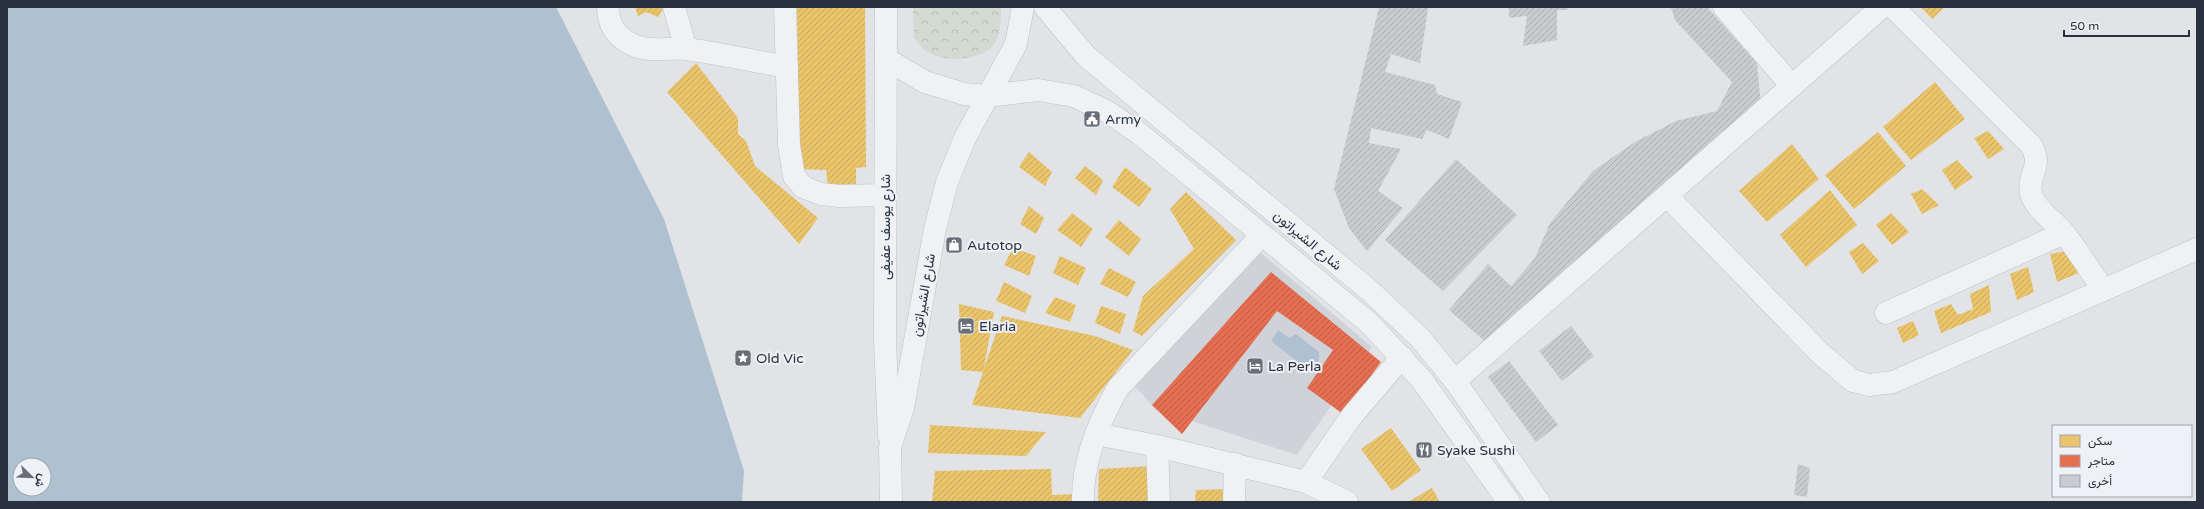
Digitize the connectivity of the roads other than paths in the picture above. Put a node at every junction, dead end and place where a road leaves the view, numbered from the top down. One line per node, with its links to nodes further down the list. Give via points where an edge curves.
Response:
1 (608, 7): 10 (street, via 608,19 615,32 633,45 648,49)
2 (674, 7): 10 (street)
3 (785, 7): 12 (street)
4 (886, 7): 11 (street, شارع يوسف عفيفى)
5 (1023, 7): 14 (street, شارع الشيراتون, via 1016,44)
6 (1045, 7): 23 (street, شارع الشيراتون, via 1086,56 1395,313 1420,338)
7 (1724, 7): 13 (street)
8 (1882, 7): 13 (street)
9 (1893, 7): 17 (street, via 2031,145 2036,154 2037,165 2031,192 2036,204)
10 (686, 49): 12 (street)
11 (886, 59): 14 (street, شارع الشيراتون, via 925,82 944,89); 15 (street, شارع يوسف عفيفى)
12 (787, 67): 15 (street, via 789,145 794,176 803,187 821,194)
13 (1792, 86): 16 (street)
14 (988, 96): 18 (street, شارع الشيراتون, via 1038,90 1074,96 1108,112 1140,134); 26 (street, شارع الشيراتون, via 965,138 947,182 935,229 903,408)
15 (885, 195): 26 (street, شارع يوسف عفيفى, via 885,342)
16 (1668, 197): 20 (street, via 1821,354 1853,381 1869,385 1893,382); 23 (street)
17 (2064, 233): 20 (street); 21 (street)
18 (1261, 236): 22 (street, شارع الشيراتون, via 1369,323); 24 (street, via 1118,388 1103,413)
19 (2197, 249): 20 (street)
20 (2103, 289)
21 (1886, 313)
22 (1402, 357): 28 (street, via 1351,417); 34 (street, شارع الشيراتون, via 1439,403)
23 (1455, 381): 35 (street, شارع الشيراتون)
24 (1096, 434): 25 (street); 30 (street, via 1088,459)
25 (1157, 446): 27 (street); 31 (street)
26 (890, 447): 29 (street, شارع الشيراتون)
27 (1235, 464): 28 (street); 32 (street)
28 (1317, 491): 33 (street)
29 (891, 502)
30 (1083, 502)
31 (1159, 502)
32 (1234, 502)
33 (1347, 502)
34 (1509, 502)
35 (1539, 502)

